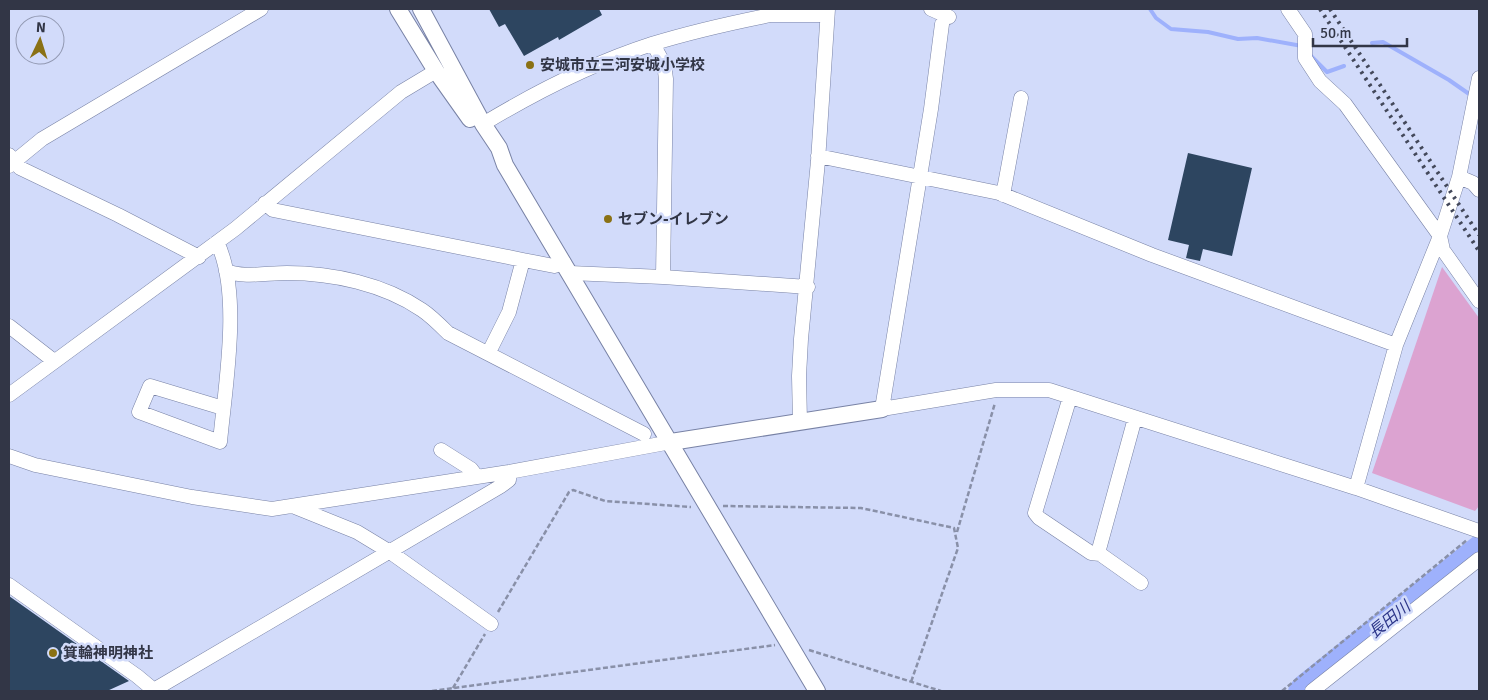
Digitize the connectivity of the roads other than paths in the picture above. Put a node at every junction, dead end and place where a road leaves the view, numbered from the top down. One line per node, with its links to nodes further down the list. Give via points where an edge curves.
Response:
1 (261, 9): 14 (street)
2 (398, 9): 9 (street)
3 (421, 9): 12 (street)
4 (931, 9): 16 (street, via 946,20)
5 (1288, 9): 21 (street, via 1305,34 1306,58 1320,80 1345,104)
6 (770, 12): 7 (street); 8 (street)
7 (827, 12): 13 (street)
8 (653, 44): 12 (street, via 534,93); 27 (street, via 664,64 666,79)
9 (436, 71): 15 (street, via 494,154); 20 (street, via 401,92)
10 (1478, 85): 17 (street)
11 (1021, 98): 19 (street)
12 (483, 124): 15 (street)
13 (818, 156): 16 (street); 28 (street)
14 (10, 160): 23 (street, via 20,168)
15 (505, 164): 25 (street)
16 (920, 175): 19 (street); 37 (street)
17 (1459, 178): 18 (street); 21 (street)
18 (1479, 190)
19 (1003, 195): 31 (street, via 1144,252)
20 (265, 203): 22 (street); 24 (street, via 273,210)
21 (1440, 236): 29 (street, via 1442,250); 31 (street)
22 (218, 242): 23 (street); 26 (street)
23 (199, 257): 33 (street)
24 (523, 260): 25 (street); 32 (street, via 509,312)
25 (567, 268): 27 (street); 41 (street)
26 (226, 271): 32 (street, via 314,273 376,288 423,310 448,332); 36 (street, via 231,326)
27 (663, 277): 28 (street)
28 (808, 288): 39 (street, via 799,376)
29 (1479, 301)
30 (9, 326): 33 (street)
31 (1396, 345): 46 (street)
32 (489, 352): 40 (street)
33 (54, 361): 34 (street)
34 (9, 395)
35 (1070, 397): 37 (street, via 1049,390 999,390); 38 (street); 50 (street, via 1036,513 1038,518 1091,553)
36 (223, 408): 36 (street, via 220,442 139,412 150,386)
37 (882, 409): 39 (street)
38 (1135, 418): 46 (street); 50 (street)
39 (800, 422): 41 (street)
40 (644, 434)
41 (671, 442): 44 (street); 57 (street)
42 (441, 450): 45 (street, via 471,469)
43 (9, 456): 47 (street, via 36,466 224,503 272,509)
44 (509, 472): 45 (street); 49 (street, via 509,480 501,486)
45 (476, 477): 47 (street)
46 (1356, 488): 48 (street)
47 (294, 507): 49 (street, via 357,532)
48 (1478, 529)
49 (390, 552): 54 (street); 56 (street)
50 (1098, 554): 52 (street)
51 (1479, 560): 55 (street)
52 (1141, 583)
53 (9, 585): 56 (street)
54 (491, 624)
55 (1317, 689)
56 (154, 691)
57 (817, 691)

